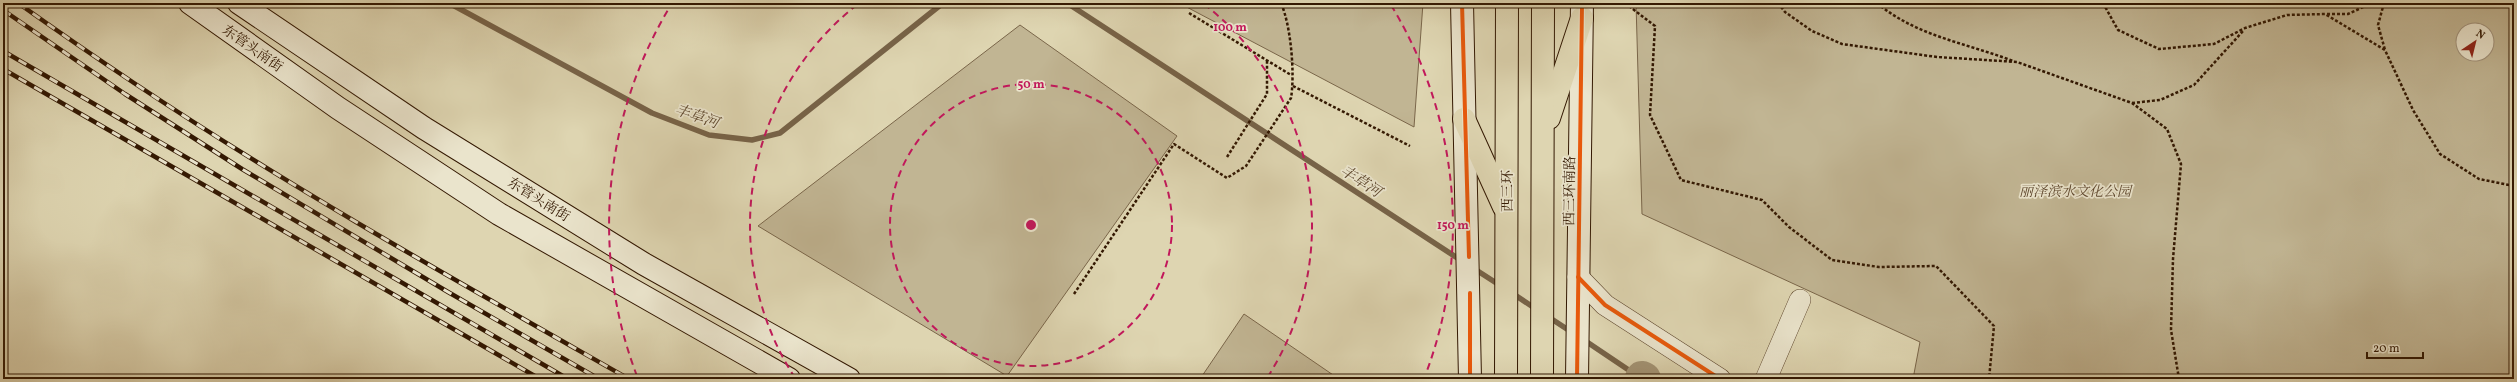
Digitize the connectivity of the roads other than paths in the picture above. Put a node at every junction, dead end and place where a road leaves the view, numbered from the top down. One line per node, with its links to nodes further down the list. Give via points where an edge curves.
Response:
1 (190, 3): 13 (main road, 东管头南街, via 338,108 499,214)
2 (239, 3): 14 (main road, 东管头南街, via 424,128 644,264)
3 (1462, 3): 7 (main road)
4 (1507, 3): 9 (highway, 西三环)
5 (1543, 3): 8 (highway)
6 (1582, 11): 8 (highway); 10 (main road, 西三环南路)
7 (1464, 119): 9 (highway); 15 (main road)
8 (1543, 138): 17 (highway)
9 (1507, 214): 16 (highway, 西三环)
10 (1578, 277): 12 (main road, 西三环南路); 18 (street, via 1605,305)
11 (1800, 300): 19 (street)
12 (1577, 370)
13 (789, 379)
14 (849, 379)
15 (1470, 379)
16 (1506, 379)
17 (1542, 379)
18 (1720, 379)
19 (1766, 379)

